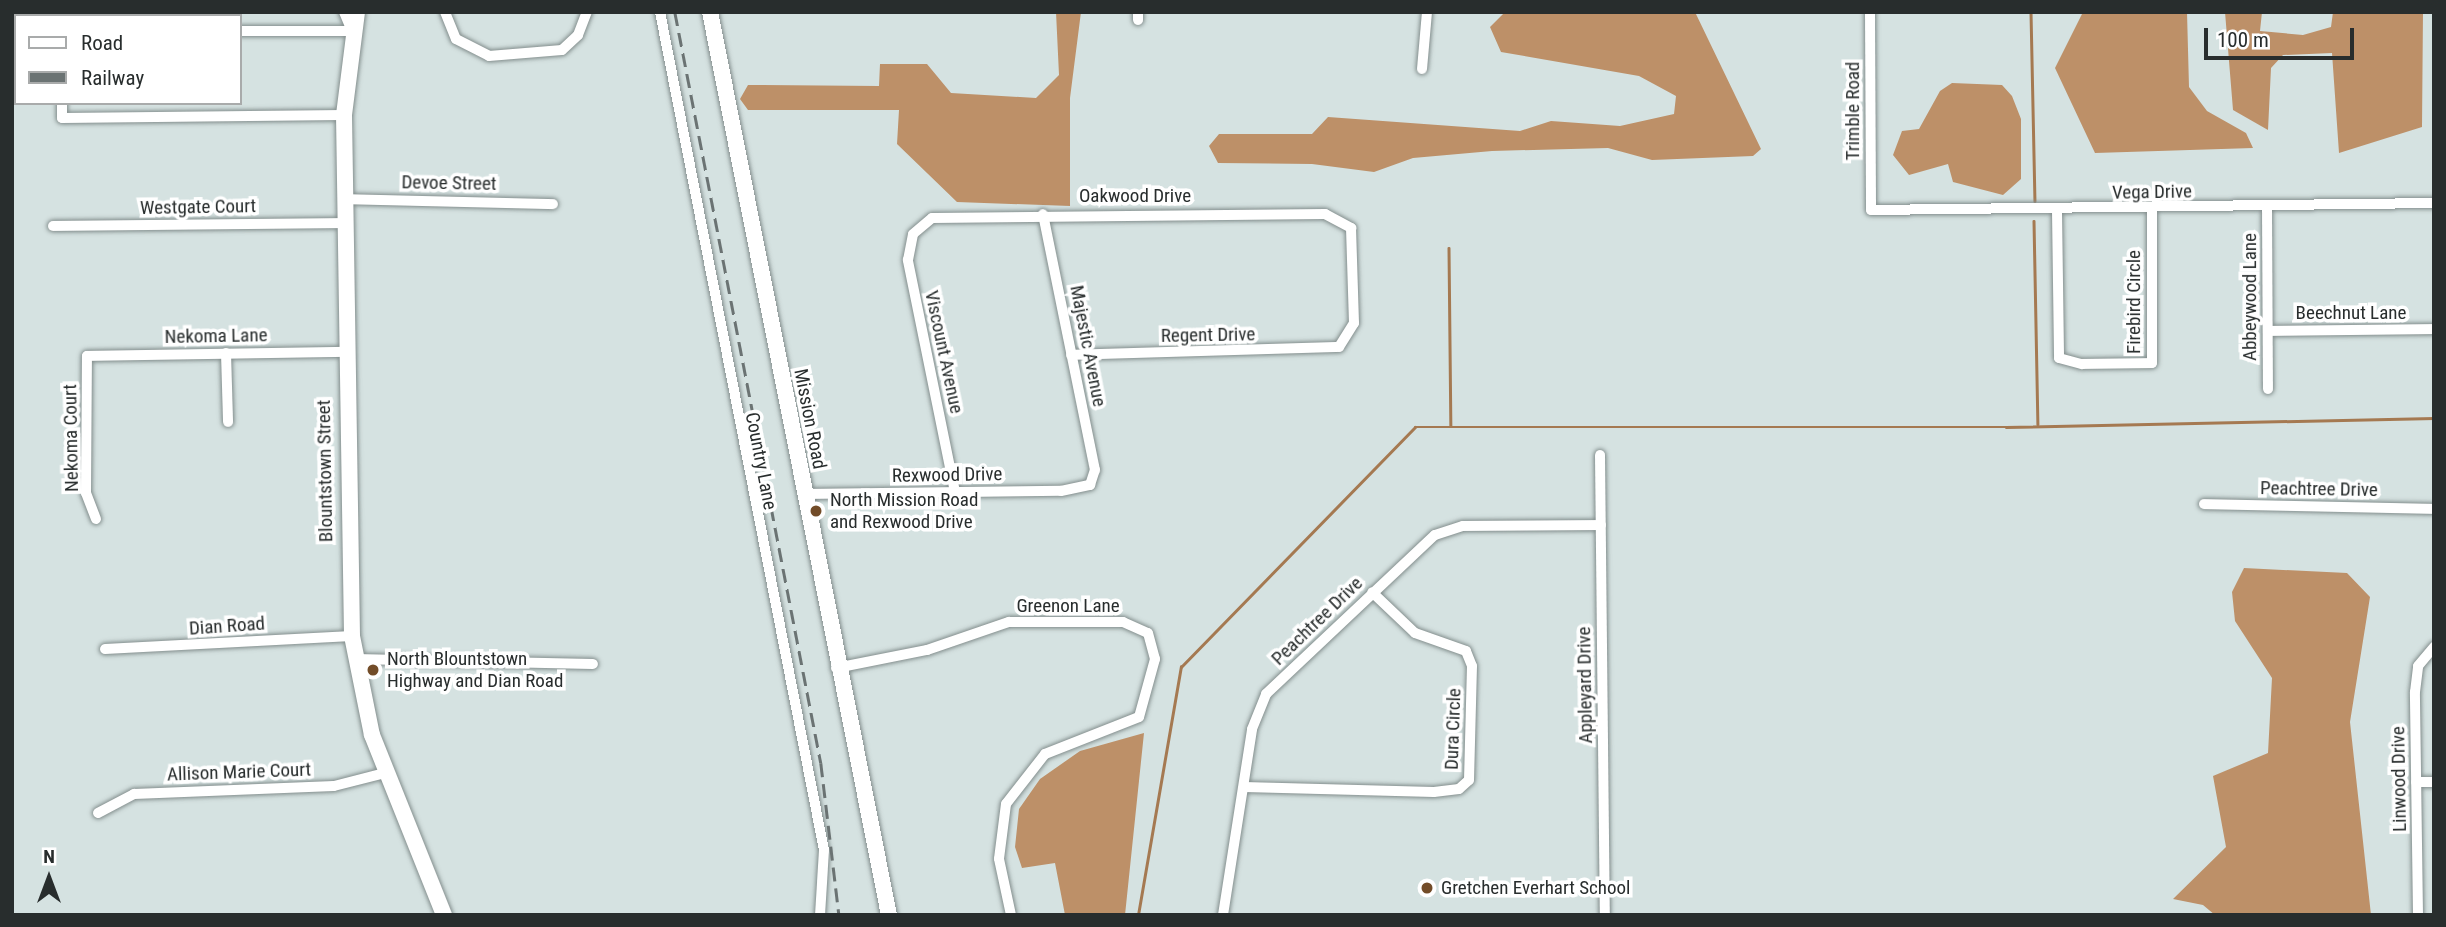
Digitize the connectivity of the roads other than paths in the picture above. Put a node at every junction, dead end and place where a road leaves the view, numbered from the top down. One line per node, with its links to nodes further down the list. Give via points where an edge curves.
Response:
1 (344, 12): 10 (street, Blountstown Street)
2 (357, 12): 10 (main road)
3 (446, 12): 4 (street, via 456,39 489,56 562,50 578,35)
4 (587, 12)
5 (660, 12): 55 (street, Country Lane, via 824,850)
6 (710, 12): 37 (main road, Mission Road)
7 (1427, 12): 11 (street)
8 (1870, 12): 19 (street, Trimble Road)
9 (242, 31): 10 (street)
10 (352, 31): 13 (main road, Blountstown Street)
11 (1422, 69)
12 (62, 105): 13 (street, via 62,118)
13 (344, 115): 14 (main road, Blountstown Street)
14 (344, 199): 16 (street, Devoe Street); 22 (main road, Blountstown Street)
15 (2434, 203): 17 (street, Vega Drive)
16 (553, 204)
17 (2267, 206): 18 (street, Vega Drive); 26 (street, Abbeywood Lane)
18 (2152, 209): 20 (street, Vega Drive); 20 (street, Firebird Circle, via 2152,363 2082,364 2059,358)
19 (1871, 210): 20 (street, Vega Drive)
20 (2057, 211)
21 (1043, 214): 23 (street, Oakwood Drive, via 950,214); 27 (street, Oakwood Drive, via 1325,214 1347,222 1354,323); 30 (street, Majestic Avenue)
22 (344, 223): 24 (street, Westgate Court); 28 (main road, Blountstown Street)
23 (923, 224): 36 (street, Viscount Avenue, via 909,241 908,260)
24 (53, 226)
25 (2434, 330): 26 (street, Beechnut Lane)
26 (2268, 331): 32 (street, Abbeywood Lane)
27 (1345, 344): 30 (street, Regent Drive, via 1327,350)
28 (345, 352): 29 (street, Nekoma Lane); 43 (main road, Blountstown Street)
29 (226, 353): 31 (street, Nekoma Lane); 33 (street)
30 (1071, 355): 35 (street, Majestic Avenue, via 1095,470)
31 (87, 356): 40 (street, Nekoma Court, via 86,493)
32 (2268, 389)
33 (228, 422)
34 (1601, 454): 41 (street, Appleyard Drive)
35 (1090, 485): 36 (street, Rexwood Drive)
36 (956, 492): 37 (street, Rexwood Drive)
37 (803, 494): 48 (main road, Mission Road)
38 (2204, 504): 39 (street, Peachtree Drive)
39 (2434, 509)
40 (96, 519)
41 (1601, 525): 42 (street, Peachtree Drive, via 1447,529); 59 (street, Appleyard Drive)
42 (1372, 592): 52 (street, Peachtree Drive, via 1261,703); 52 (street, Dura Circle, via 1415,634 1466,651 1472,666 1469,780 1459,789 1434,792)
43 (352, 636): 45 (street, Dian Road); 46 (main road, Blountstown Street)
44 (2433, 648): 50 (street, Linwood Drive, via 2416,676)
45 (105, 649)
46 (355, 659): 47 (street); 49 (main road, Blountstown Street)
47 (593, 664)
48 (836, 668): 56 (main road, Mission Road); 57 (street, Greenon Lane, via 927,650 1009,622 1123,622 1148,633 1156,659 1139,717 1045,754 1006,804 999,859)
49 (385, 773): 53 (street, Allison Marie Court, via 334,786 134,794); 54 (main road, Blountstown Street)
50 (2416, 782): 51 (street); 60 (street, Linwood Drive)
51 (2434, 782)
52 (1244, 787): 58 (street, Peachtree Drive)
53 (98, 813)
54 (444, 915)
55 (820, 915)
56 (889, 915)
57 (1011, 915)
58 (1223, 915)
59 (1605, 915)
60 (2418, 915)

